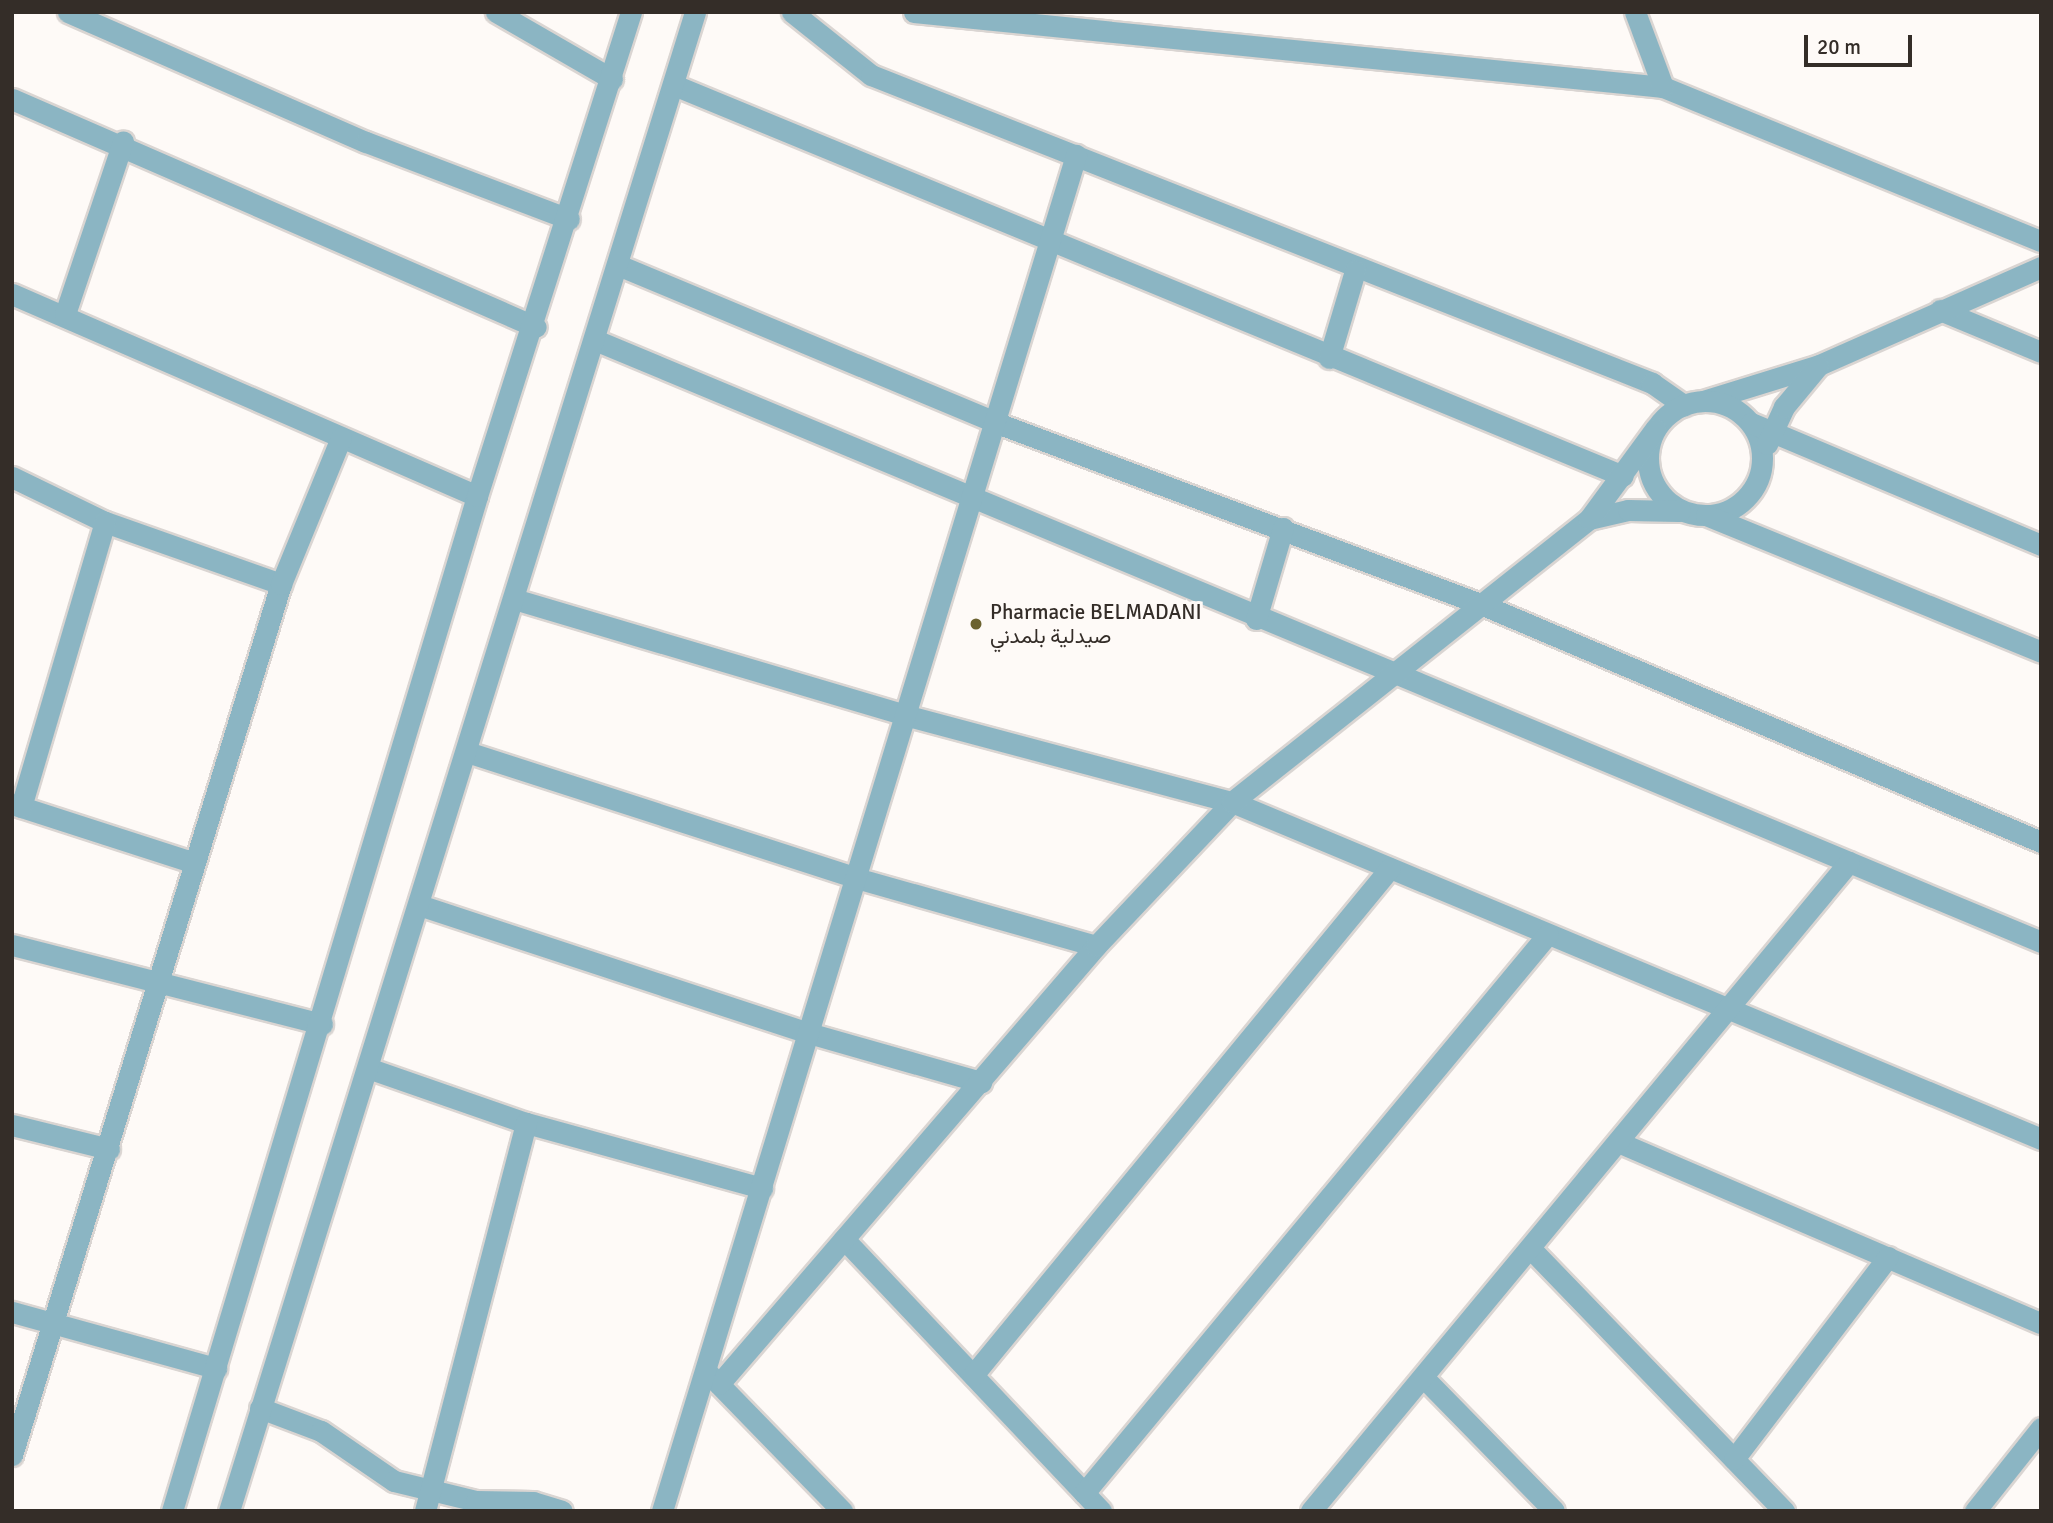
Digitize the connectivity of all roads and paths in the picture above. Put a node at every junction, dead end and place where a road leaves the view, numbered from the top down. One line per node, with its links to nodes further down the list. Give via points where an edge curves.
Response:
1 (68, 12): 14 (street, via 366,142)
2 (496, 12): 8 (street)
3 (631, 12): 8 (street)
4 (695, 12): 9 (street)
5 (792, 12): 13 (street, via 871,75)
6 (914, 12): 10 (street)
7 (1635, 12): 10 (street)
8 (612, 79): 14 (street)
9 (674, 85): 15 (street); 17 (street)
10 (1663, 88): 16 (street)
11 (12, 99): 12 (street)
12 (123, 142): 22 (street); 23 (street)
13 (1076, 155): 15 (street); 19 (street)
14 (569, 219): 23 (street)
15 (1048, 238): 26 (street); 29 (street)
16 (2041, 241)
17 (618, 265): 24 (street); 29 (street)
18 (2041, 267): 21 (street)
19 (1355, 271): 26 (street); 28 (street, via 1652,383)
20 (12, 293): 22 (street)
21 (1940, 310): 25 (street); 27 (street)
22 (65, 314): 33 (street)
23 (536, 327): 38 (street)
24 (595, 340): 37 (street); 45 (street)
25 (2041, 352)
26 (1329, 358): 35 (street)
27 (1819, 365): 28 (street); 32 (street)
28 (1693, 403): 30 (street, via 1721,403); 31 (street)
29 (996, 423): 37 (street); 42 (street)
30 (1751, 423): 32 (street); 34 (street)
31 (1655, 429): 35 (street); 39 (street, via 1648,453 1651,477 1665,498)
32 (1771, 432): 34 (street); 43 (street)
33 (341, 438): 38 (street); 44 (street)
34 (1763, 457): 39 (street, via 1752,490 1739,503)
35 (1623, 476): 40 (street)
36 (12, 477): 41 (street)
37 (968, 495): 47 (street); 50 (street)
38 (477, 496): 66 (street)
39 (1696, 513): 40 (street, via 1628,509); 48 (street)
40 (1589, 519): 46 (street)
41 (105, 522): 44 (street); 53 (street)
42 (1283, 528): 46 (street); 47 (street)
43 (2041, 545)
44 (281, 584): 55 (street)
45 (514, 599): 50 (street); 51 (street)
46 (1483, 605): 49 (street); 54 (street)
47 (1256, 619): 49 (street)
48 (2041, 652)
49 (1392, 673): 52 (street); 56 (street)
50 (908, 716): 52 (street); 58 (street)
51 (467, 752): 58 (street); 59 (street)
52 (1231, 802): 57 (street); 63 (street)
53 (17, 805): 55 (street)
54 (2041, 842)
55 (192, 862): 64 (street)
56 (1849, 862): 61 (street); 65 (street)
57 (1390, 868): 60 (street); 84 (street)
58 (856, 878): 63 (street); 67 (street)
59 (419, 905): 67 (street); 68 (street)
60 (1548, 934): 65 (street); 91 (street)
61 (2041, 942)
62 (12, 945): 64 (street)
63 (1096, 946): 69 (street)
64 (162, 983): 66 (street); 74 (street)
65 (1729, 1009): 72 (street); 73 (street)
66 (322, 1024): 82 (street)
67 (812, 1034): 69 (street); 75 (street)
68 (368, 1068): 70 (street); 87 (street)
69 (981, 1082): 76 (street)
70 (526, 1124): 75 (street); 92 (street)
71 (12, 1125): 74 (street)
72 (2041, 1139)
73 (1618, 1142): 77 (street); 78 (street)
74 (109, 1149): 80 (street)
75 (762, 1188): 83 (street)
76 (844, 1239): 84 (street); 86 (street)
77 (1530, 1248): 85 (street); 90 (street)
78 (1888, 1257): 81 (street); 90 (street)
79 (12, 1312): 80 (street)
80 (51, 1323): 82 (street); 89 (street)
81 (2041, 1323)
82 (216, 1368): 94 (street)
83 (702, 1368): 86 (street); 97 (street)
84 (972, 1375): 91 (street)
85 (1423, 1377): 93 (street); 100 (street)
86 (719, 1384): 98 (street)
87 (260, 1408): 92 (street, via 321,1431); 95 (street)
88 (2041, 1427): 102 (street)
89 (12, 1455)
90 (1734, 1459): 101 (street)
91 (1084, 1493): 99 (street)
92 (428, 1500): 96 (street)
93 (1317, 1509)
94 (172, 1511)
95 (229, 1511)
96 (562, 1511)
97 (662, 1511)
98 (842, 1511)
99 (1101, 1511)
100 (1554, 1511)
101 (1784, 1511)
102 (1975, 1511)

